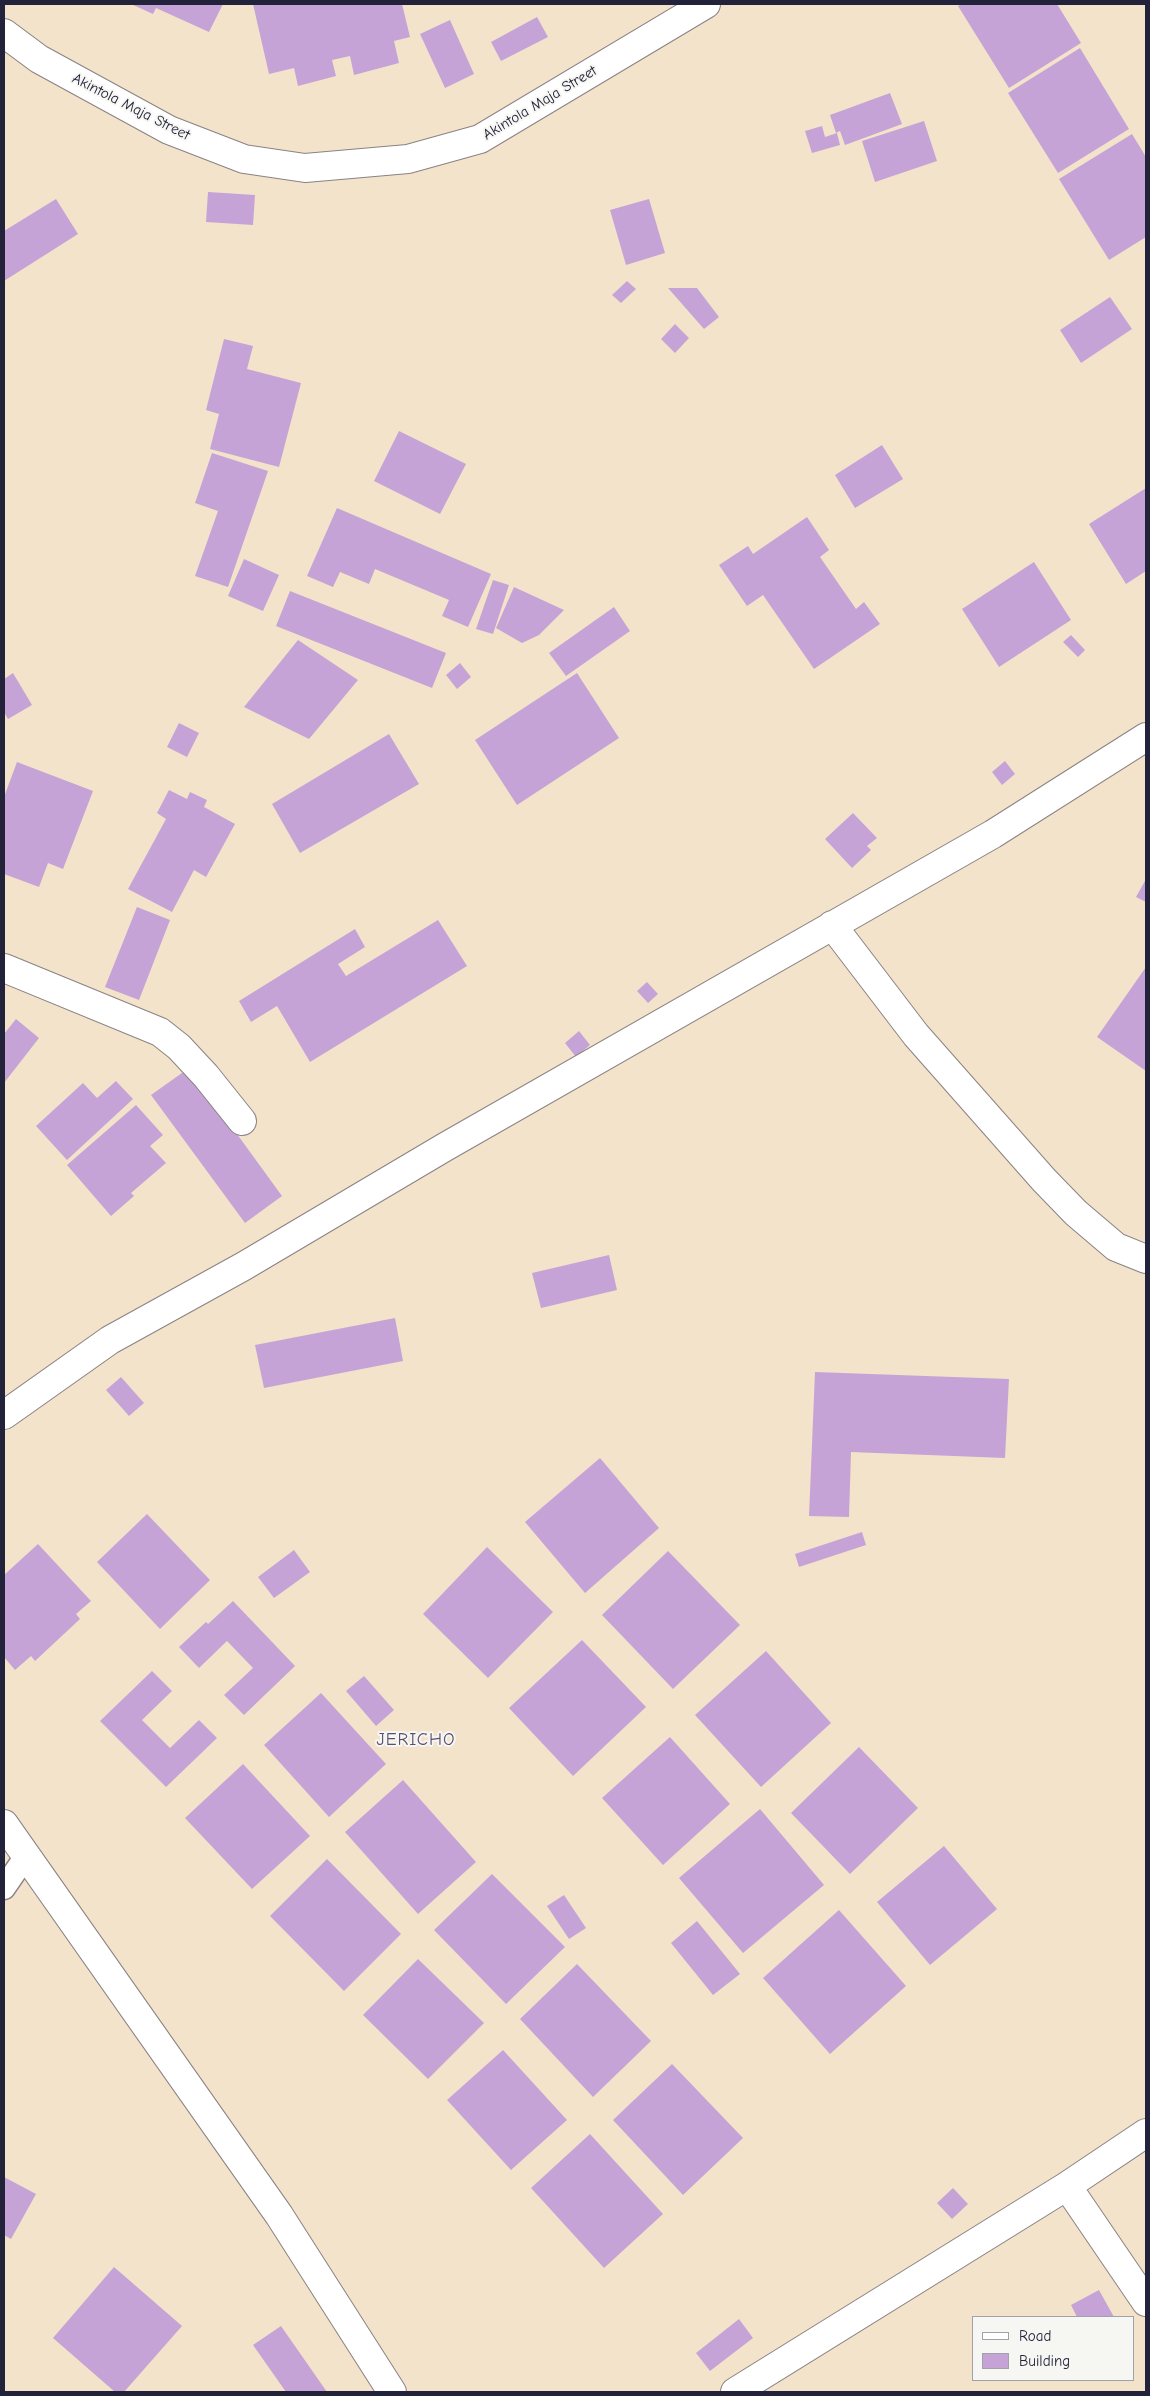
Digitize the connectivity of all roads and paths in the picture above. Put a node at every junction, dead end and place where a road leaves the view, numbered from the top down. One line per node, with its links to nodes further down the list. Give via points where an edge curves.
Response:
1 (706, 4): 2 (street, Akintola Maja Street, via 480,139 408,160 306,168 244,160 169,130 39,60)
2 (4, 33)
3 (1146, 737): 4 (street, via 993,834)
4 (832, 926): 7 (street, via 916,1035 1044,1180 1116,1247); 8 (street, via 110,1340)
5 (4, 968): 6 (street, via 160,1032 206,1076)
6 (242, 1122)
7 (1146, 1259)
8 (4, 1415)
9 (4, 1824): 10 (street)
10 (26, 1856): 11 (lane); 15 (street, via 279,2215)
11 (4, 1888)
12 (1146, 2133): 13 (street)
13 (1067, 2186): 14 (street); 16 (street)
14 (1146, 2302)
15 (392, 2392)
16 (735, 2392)

